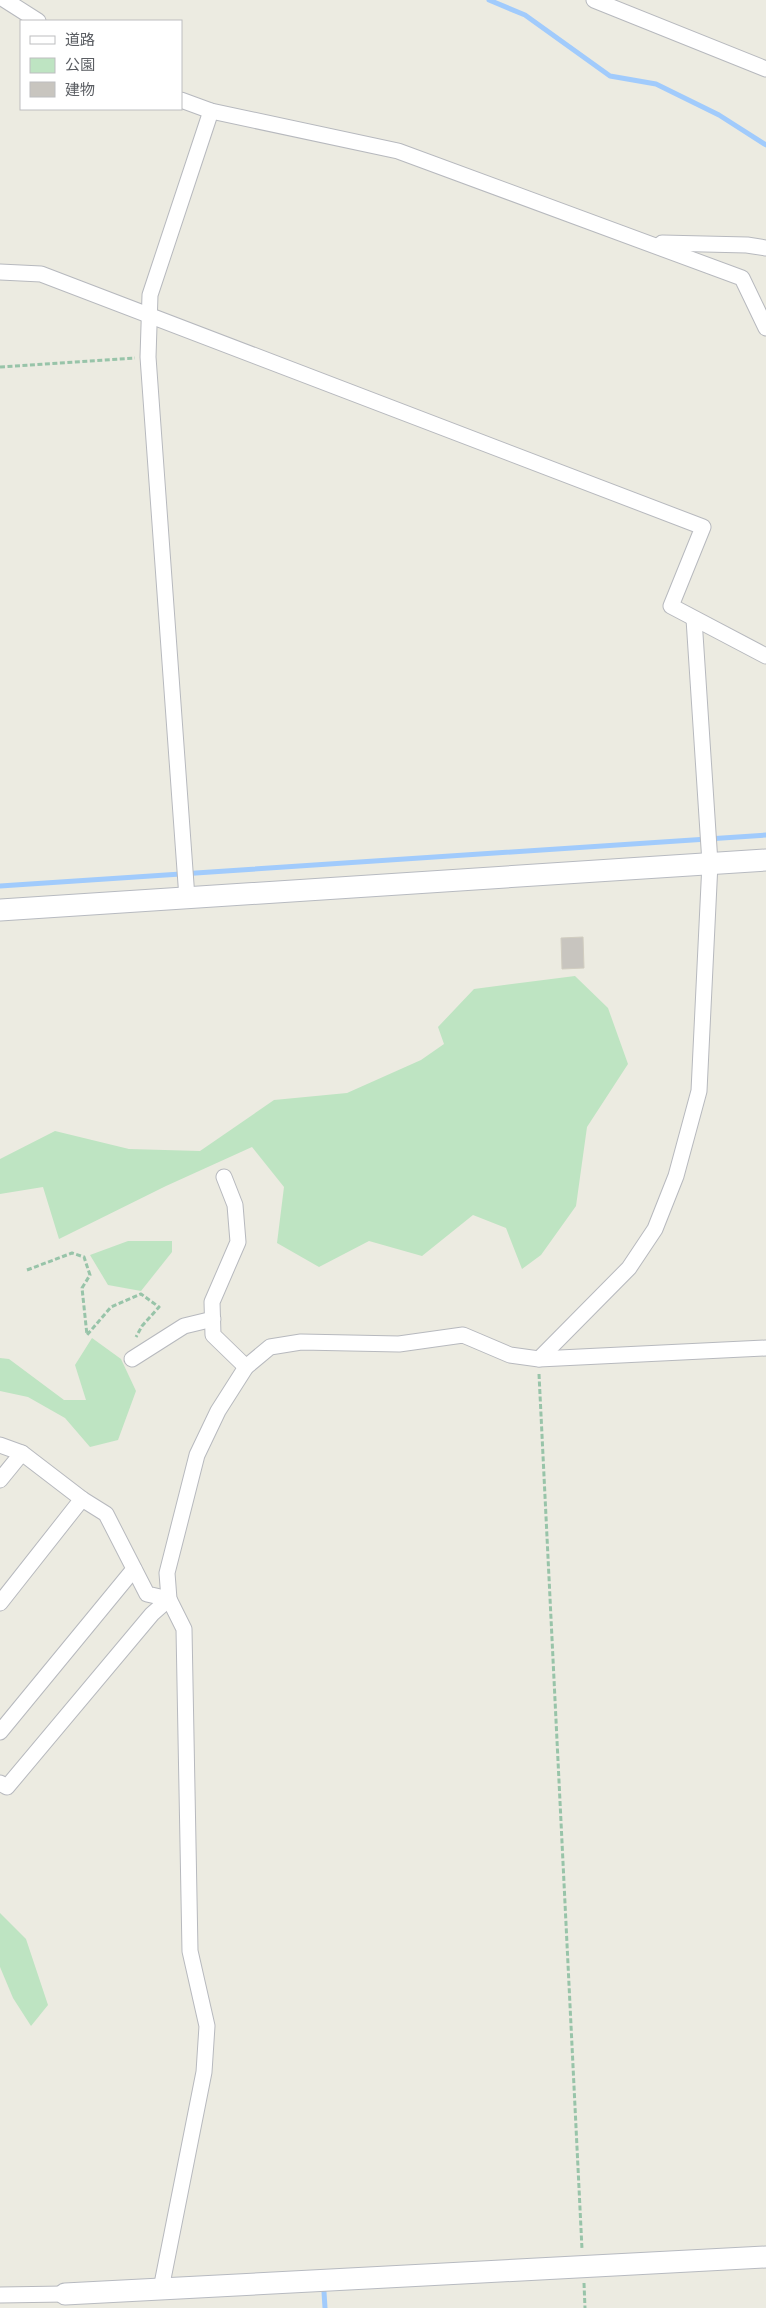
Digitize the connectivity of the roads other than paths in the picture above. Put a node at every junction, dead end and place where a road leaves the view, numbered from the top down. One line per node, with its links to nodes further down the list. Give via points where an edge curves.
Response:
1 (4, 0): 3 (street)
2 (594, 0): 4 (street)
3 (36, 20)
4 (766, 69)
5 (182, 100): 6 (street)
6 (211, 111): 7 (street, via 398,151); 10 (street, via 150,295)
7 (658, 246): 8 (street, via 662,243); 11 (street, via 742,278)
8 (766, 248)
9 (0, 272): 10 (street, via 41,274)
10 (148, 316): 12 (street, via 703,527 671,606); 16 (street, via 148,357)
11 (766, 328)
12 (694, 619): 13 (street); 15 (street)
13 (766, 656)
14 (766, 860): 15 (street)
15 (710, 863): 16 (street); 21 (street, via 699,1091 676,1176 655,1229 630,1268)
16 (188, 898): 17 (street)
17 (0, 910)
18 (224, 1177): 19 (street, via 235,1205 238,1242 212,1302)
19 (213, 1319): 22 (street, via 184,1326); 23 (street, via 213,1335)
20 (766, 1348): 21 (street)
21 (539, 1359): 23 (street, via 510,1355 463,1336 399,1344 301,1342 270,1346)
22 (132, 1360)
23 (246, 1367): 29 (street, via 218,1411 197,1455 167,1573)
24 (0, 1445): 25 (street)
25 (22, 1453): 26 (street); 27 (street)
26 (0, 1480)
27 (82, 1499): 28 (street, via 106,1514); 30 (street)
28 (134, 1570): 29 (street, via 147,1594); 31 (street)
29 (169, 1599): 32 (street, via 152,1614 7,1788); 34 (street, via 184,1630 190,1951 207,2026 204,2072)
30 (0, 1603)
31 (0, 1732)
32 (0, 1783)
33 (766, 2257): 34 (street)
34 (162, 2289): 35 (street)
35 (65, 2294): 36 (street)
36 (0, 2295)

